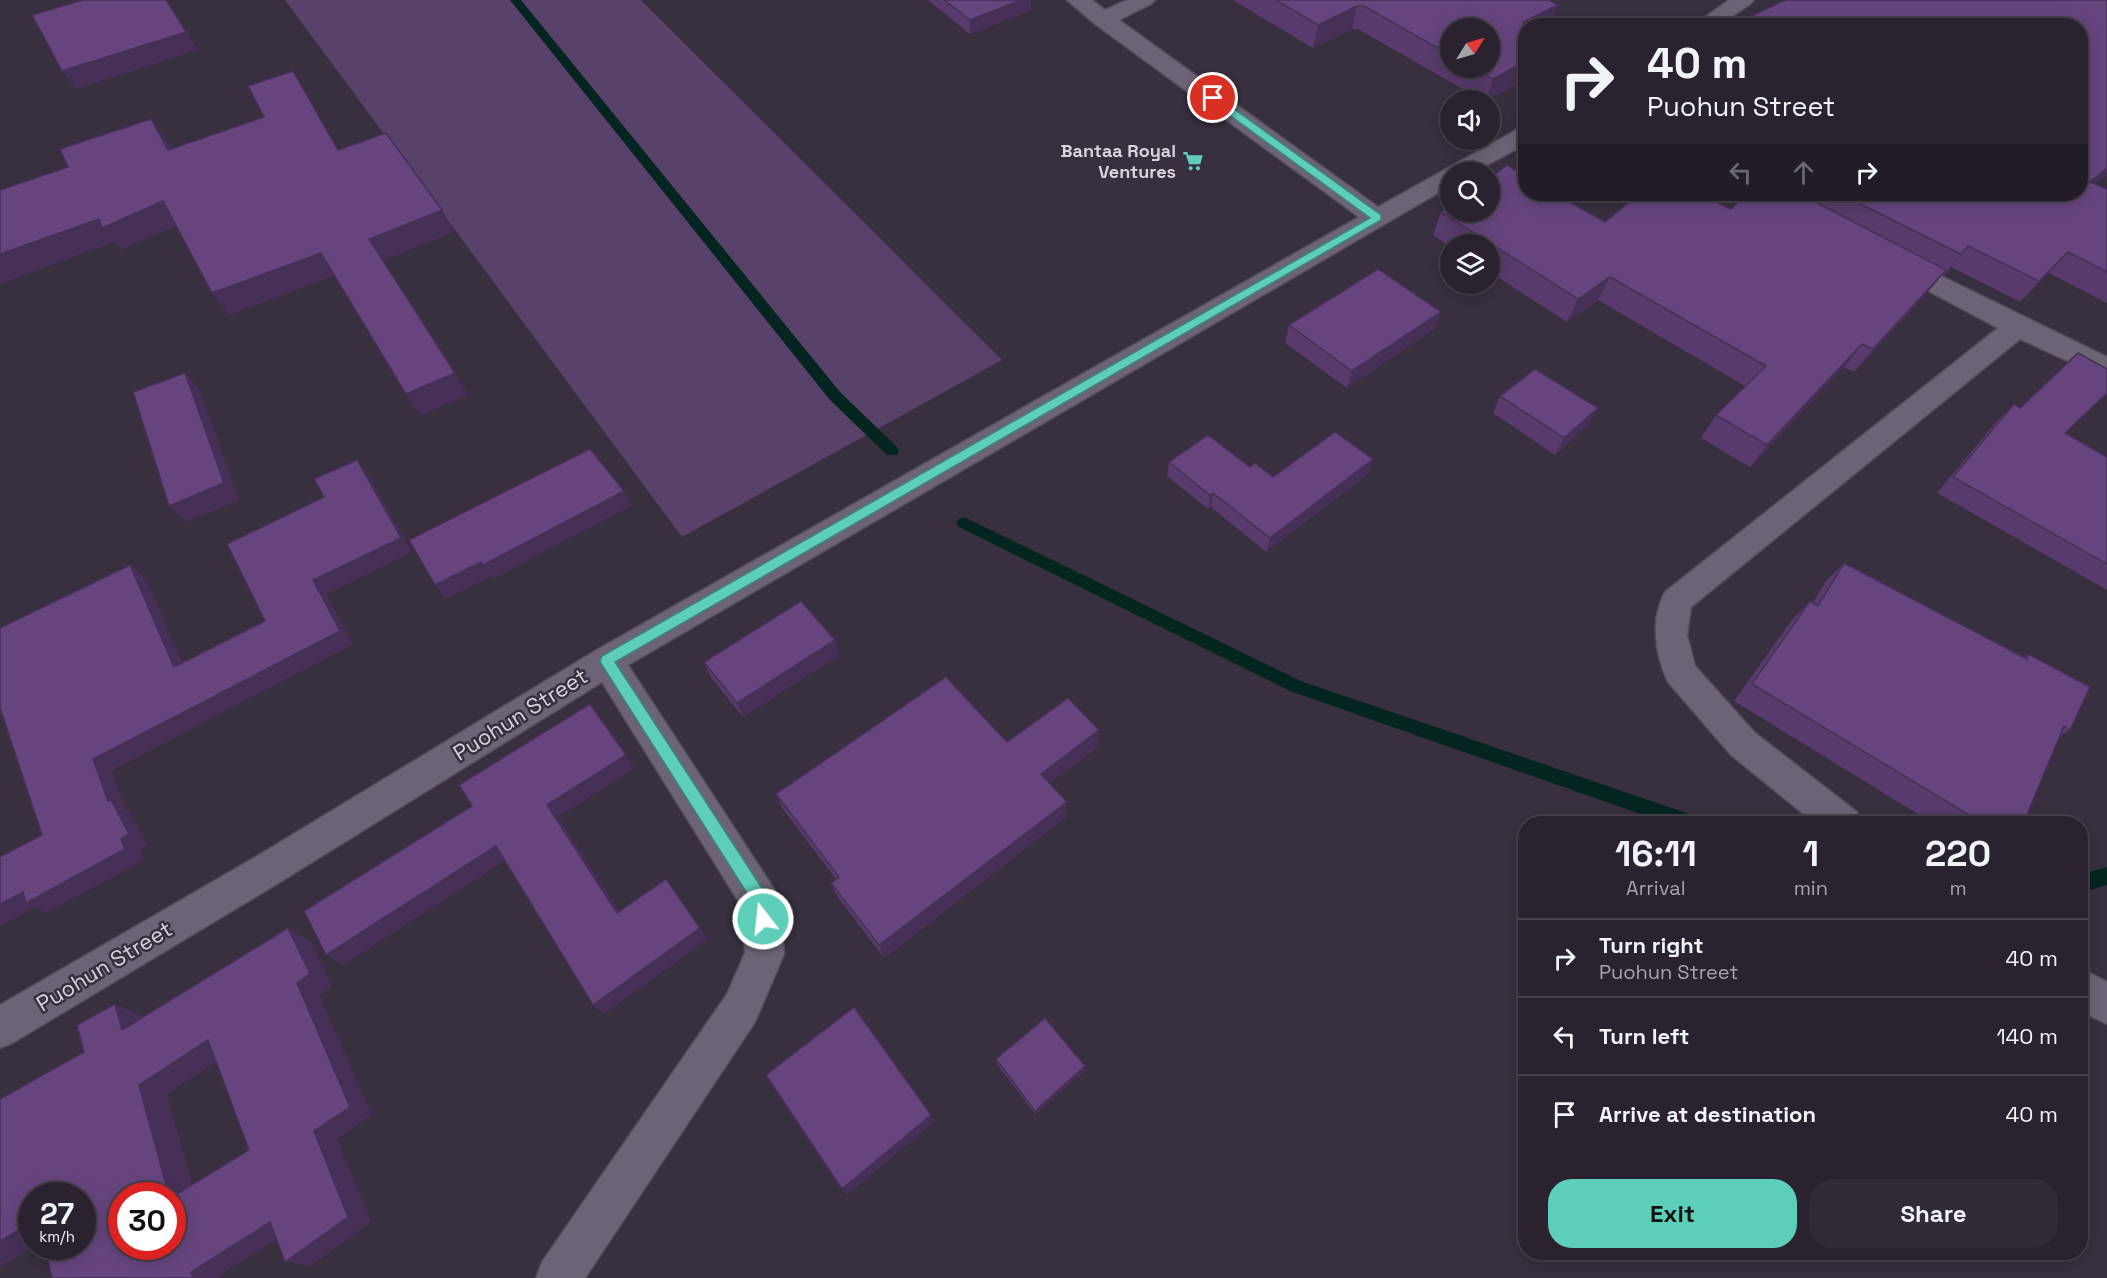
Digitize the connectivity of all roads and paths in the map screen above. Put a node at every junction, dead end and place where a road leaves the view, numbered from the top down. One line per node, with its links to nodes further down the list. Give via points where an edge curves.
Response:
1 (1078, 0): 5 (street)
2 (1144, 0): 5 (street)
3 (1743, 0): 4 (street)
4 (1715, 18)
5 (1103, 19): 9 (street)
6 (1518, 138): 7 (street)
7 (1475, 162)
8 (1440, 182): 9 (street, Puohun Street)
9 (1377, 218): 13 (street, Puohun Street)
10 (1870, 249): 11 (street)
11 (2018, 327): 12 (street); 14 (street, via 1676,601 1671,635 1680,672 1743,744)
12 (2107, 369)
13 (607, 661): 17 (street, Puohun Street); 18 (street, via 761,902 765,954 741,1008)
14 (1834, 816)
15 (2088, 993): 16 (street)
16 (2107, 1004)
17 (0, 1028)
18 (558, 1278)

